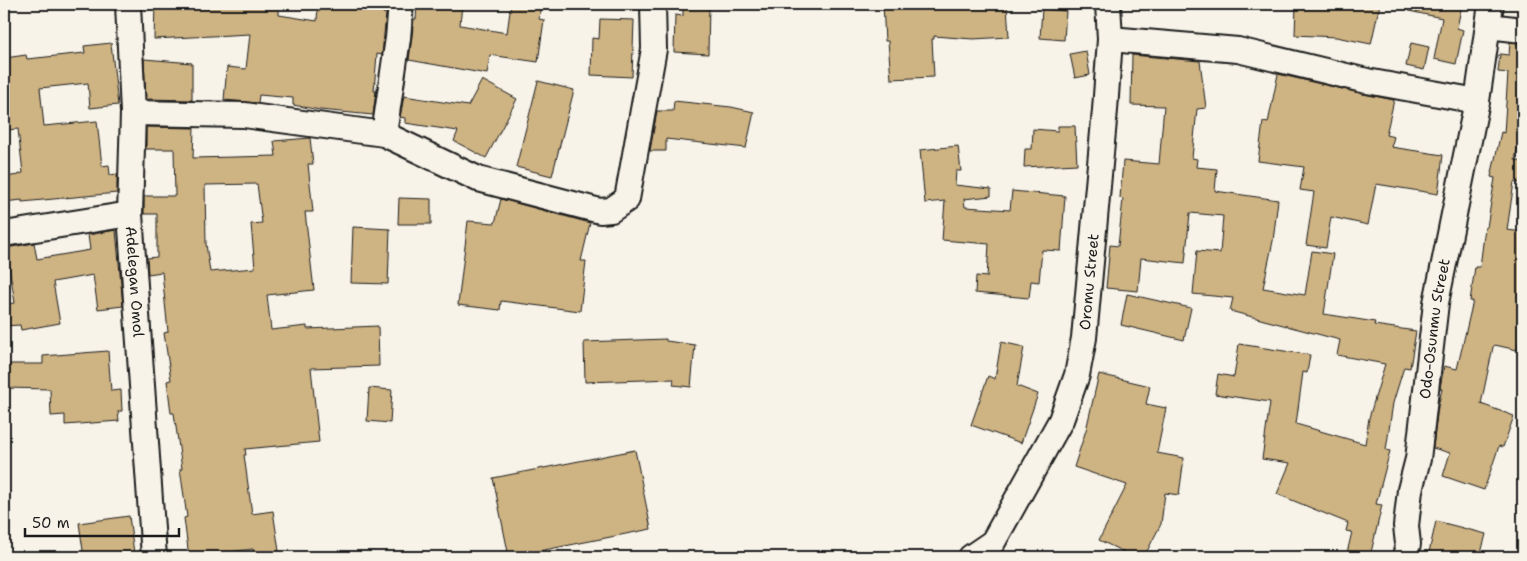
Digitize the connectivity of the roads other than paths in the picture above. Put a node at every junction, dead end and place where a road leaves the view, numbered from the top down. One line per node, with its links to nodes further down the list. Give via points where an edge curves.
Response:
1 (128, 4): 9 (street, Adelegan Omol)
2 (401, 4): 10 (street)
3 (653, 4): 10 (street, via 654,49 627,199 611,210 600,211 478,179)
4 (1108, 4): 7 (street, Oromu Street)
5 (1489, 15): 6 (street); 8 (street, Odo-Osunmu Street)
6 (1523, 30)
7 (1110, 39): 8 (street, via 1238,50 1367,81); 14 (street, Oromu Street, via 1086,320 1077,375 1062,420 993,542)
8 (1477, 101): 15 (street, Odo-Osunmu Street, via 1436,303)
9 (134, 113): 10 (street, via 244,115); 11 (street, Adelegan Omol)
10 (384, 134)
11 (130, 214): 12 (street); 13 (street, Adelegan Omol)
12 (4, 234)
13 (154, 557)
14 (971, 557)
15 (1404, 557)

